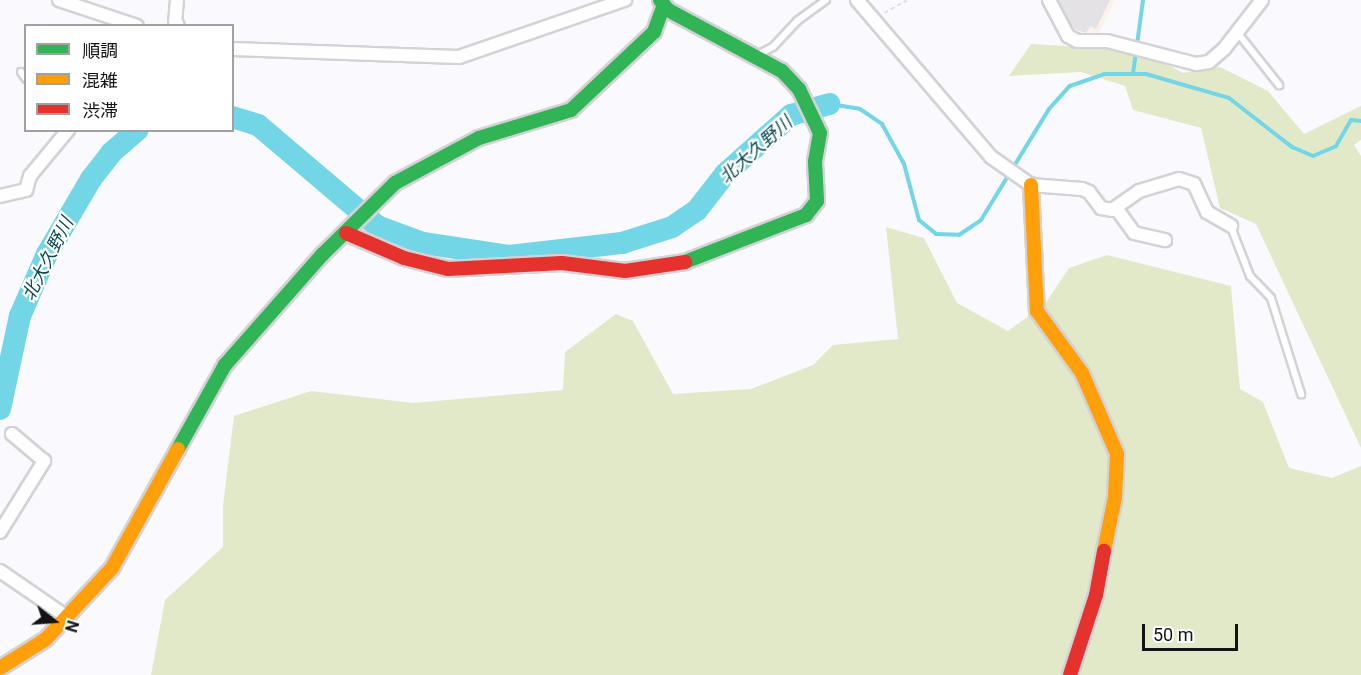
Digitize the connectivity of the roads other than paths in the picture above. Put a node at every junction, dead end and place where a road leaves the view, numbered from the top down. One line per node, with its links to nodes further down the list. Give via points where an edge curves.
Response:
1 (59, 0): 9 (street)
2 (177, 0): 10 (street)
3 (625, 0): 12 (street, via 459,57)
4 (826, 0): 13 (lane, via 797,21 773,47)
5 (857, 0): 18 (street, via 930,90 1002,165)
6 (1049, 0): 11 (street, via 1068,36 1077,41 1107,41 1196,64 1209,62)
7 (1262, 0): 11 (street)
8 (662, 3): 13 (street); 22 (street, via 654,32 571,110 479,138 416,169)
9 (131, 24)
10 (177, 24)
11 (1236, 32): 16 (lane)
12 (234, 49)
13 (751, 57): 22 (street, via 782,71 799,89 818,125 814,208 795,221 675,266 625,271 562,262 448,269 404,258)
14 (21, 72): 15 (lane)
15 (24, 76)
16 (1279, 85)
17 (66, 132): 19 (street, via 22,193)
18 (1025, 181): 20 (street, via 1082,189 1101,208); 30 (street, via 1036,311 1082,373 1117,454 1114,497 1096,595)
19 (0, 196)
20 (1116, 208): 21 (street, via 1139,191 1179,179 1194,184 1207,212); 23 (street, via 1134,233)
21 (1231, 226): 24 (lane, via 1250,276 1271,298)
22 (349, 230): 28 (street, via 225,365 124,552)
23 (1165, 240)
24 (1302, 393)
25 (12, 434): 26 (street, via 44,461)
26 (0, 532)
27 (0, 571): 28 (street)
28 (67, 617): 29 (street, via 34,648)
29 (0, 668)
30 (1070, 675)

